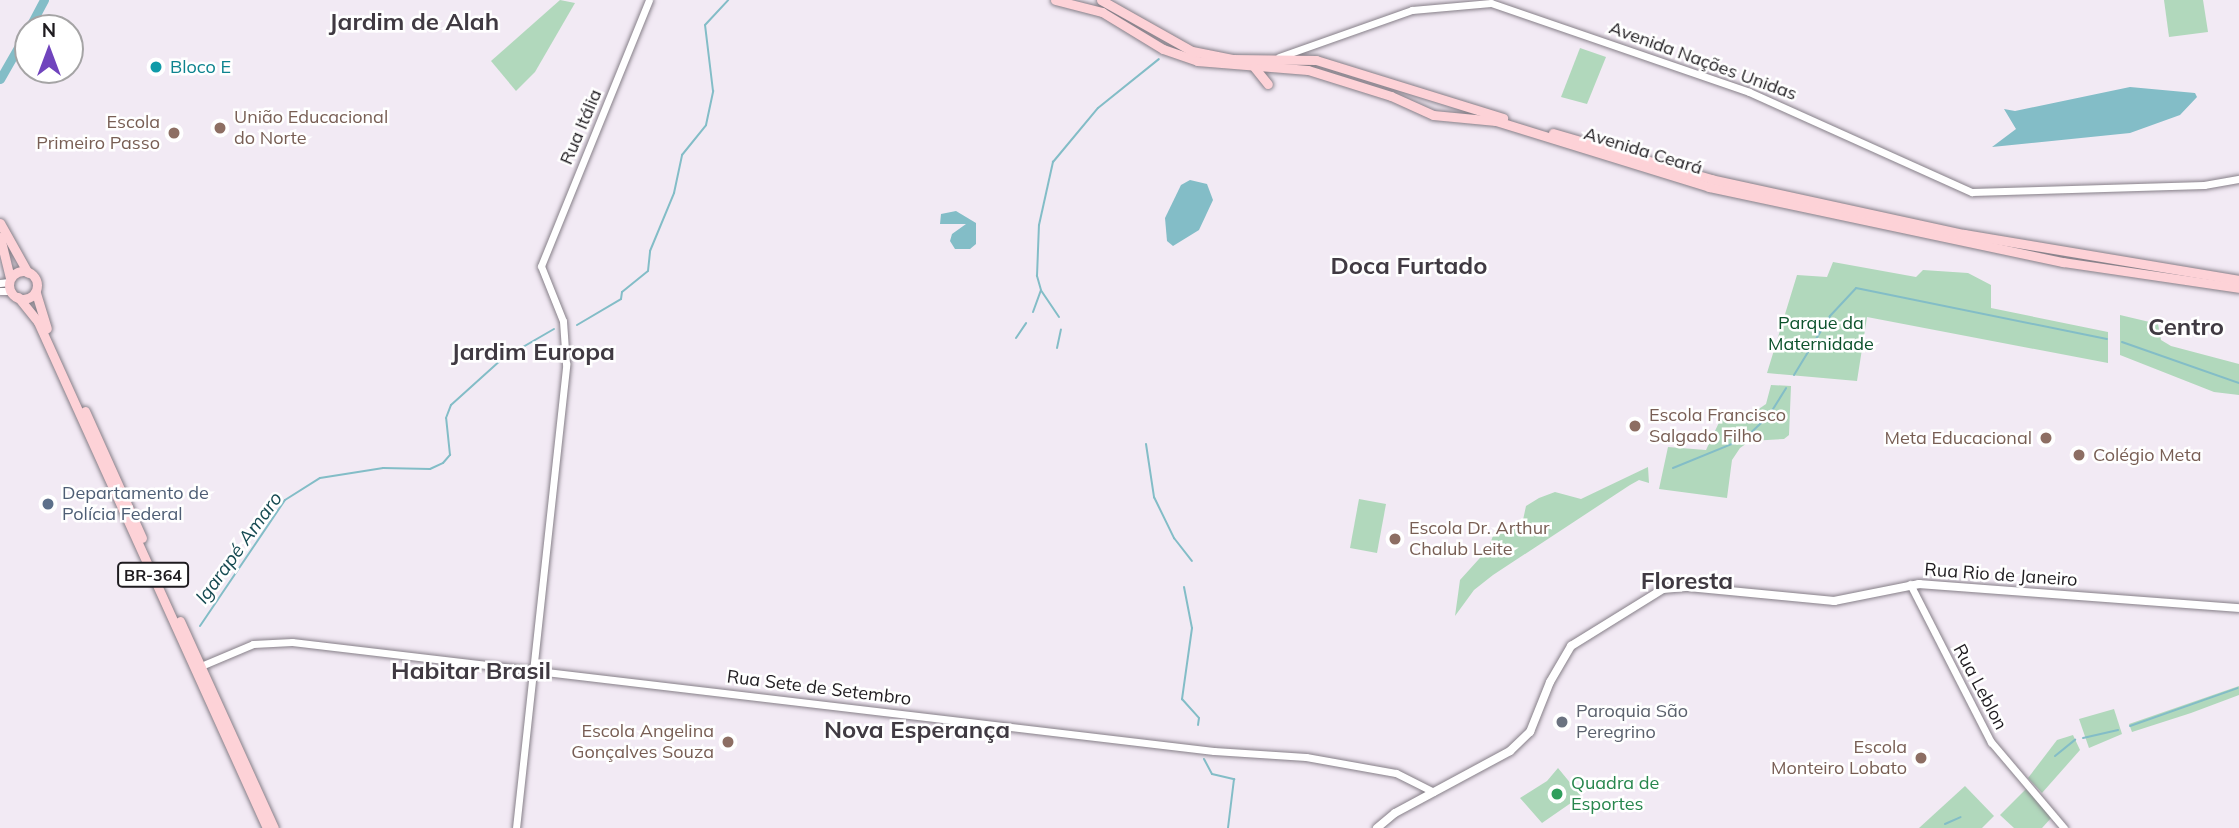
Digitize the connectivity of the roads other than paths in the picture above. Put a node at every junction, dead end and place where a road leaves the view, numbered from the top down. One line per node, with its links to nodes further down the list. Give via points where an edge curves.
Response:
1 (649, 0): 28 (street, Rua Itália, via 541,266 563,321 566,343)
2 (1055, 0): 4 (main road, Avenida Ceará)
3 (1101, 0): 5 (main road, Avenida Ceará, via 1192,51)
4 (1074, 2): 6 (main road, Avenida Ceará, via 1102,12 1173,53 1213,65)
5 (1275, 63): 6 (main road, Avenida Ceará); 6 (main road, via 1268,84); 7 (main road, Avenida Ceará, via 1316,60); 9 (main road, Avenida Ceará); 11 (street, Avenida Nações Unidas, via 1412,10 1491,3 1728,85 1972,192 2204,185)
6 (1254, 66)
7 (1425, 93): 8 (main road, Avenida Ceará); 9 (main road)
8 (1444, 99): 10 (main road, via 1446,110); 15 (main road, Avenida Ceará, via 1711,178)
9 (1410, 104): 10 (main road, Avenida Ceará)
10 (1441, 116): 16 (main road, Avenida Ceará, via 1496,121 1709,187)
11 (2239, 179)
12 (0, 223): 14 (main road, BR-364)
13 (0, 237): 14 (main road, BR-364)
14 (8, 247): 19 (main road, BR-364); 21 (main road, BR-364)
15 (2047, 249): 16 (main road); 17 (main road, Avenida Ceará)
16 (2033, 256): 18 (main road, Avenida Ceará)
17 (2081, 256): 18 (main road); 20 (main road, Avenida Ceará)
18 (2063, 262): 22 (main road, Avenida Ceará)
19 (28, 273): 21 (main road, via 15,273); 24 (main road, BR-364, via 36,283)
20 (2239, 280)
21 (10, 286): 23 (street); 24 (main road); 30 (main road, BR-364, via 38,322)
22 (2239, 288)
23 (0, 291)
24 (36, 293): 27 (main road, BR-364, via 43,320)
25 (1910, 584): 26 (main road, Rua Rio de Janeiro); 29 (main road, Rua Rio de Janeiro, via 1834,601 1688,587 1654,592 1571,646 1520,743 1485,767); 34 (street, Rua Leblon, via 1990,742)
26 (2239, 608)
27 (201, 666): 28 (street, Rua Sete de Setembro, via 240,648 278,641); 31 (main road, BR-364)
28 (536, 670): 29 (street, Rua Sete de Setembro, via 1214,751 1306,757 1396,773); 32 (street)
29 (1434, 792): 33 (main road, Rua Rio de Janeiro)
30 (267, 828)
31 (274, 828)
32 (516, 828)
33 (1377, 828)
34 (2064, 828)

